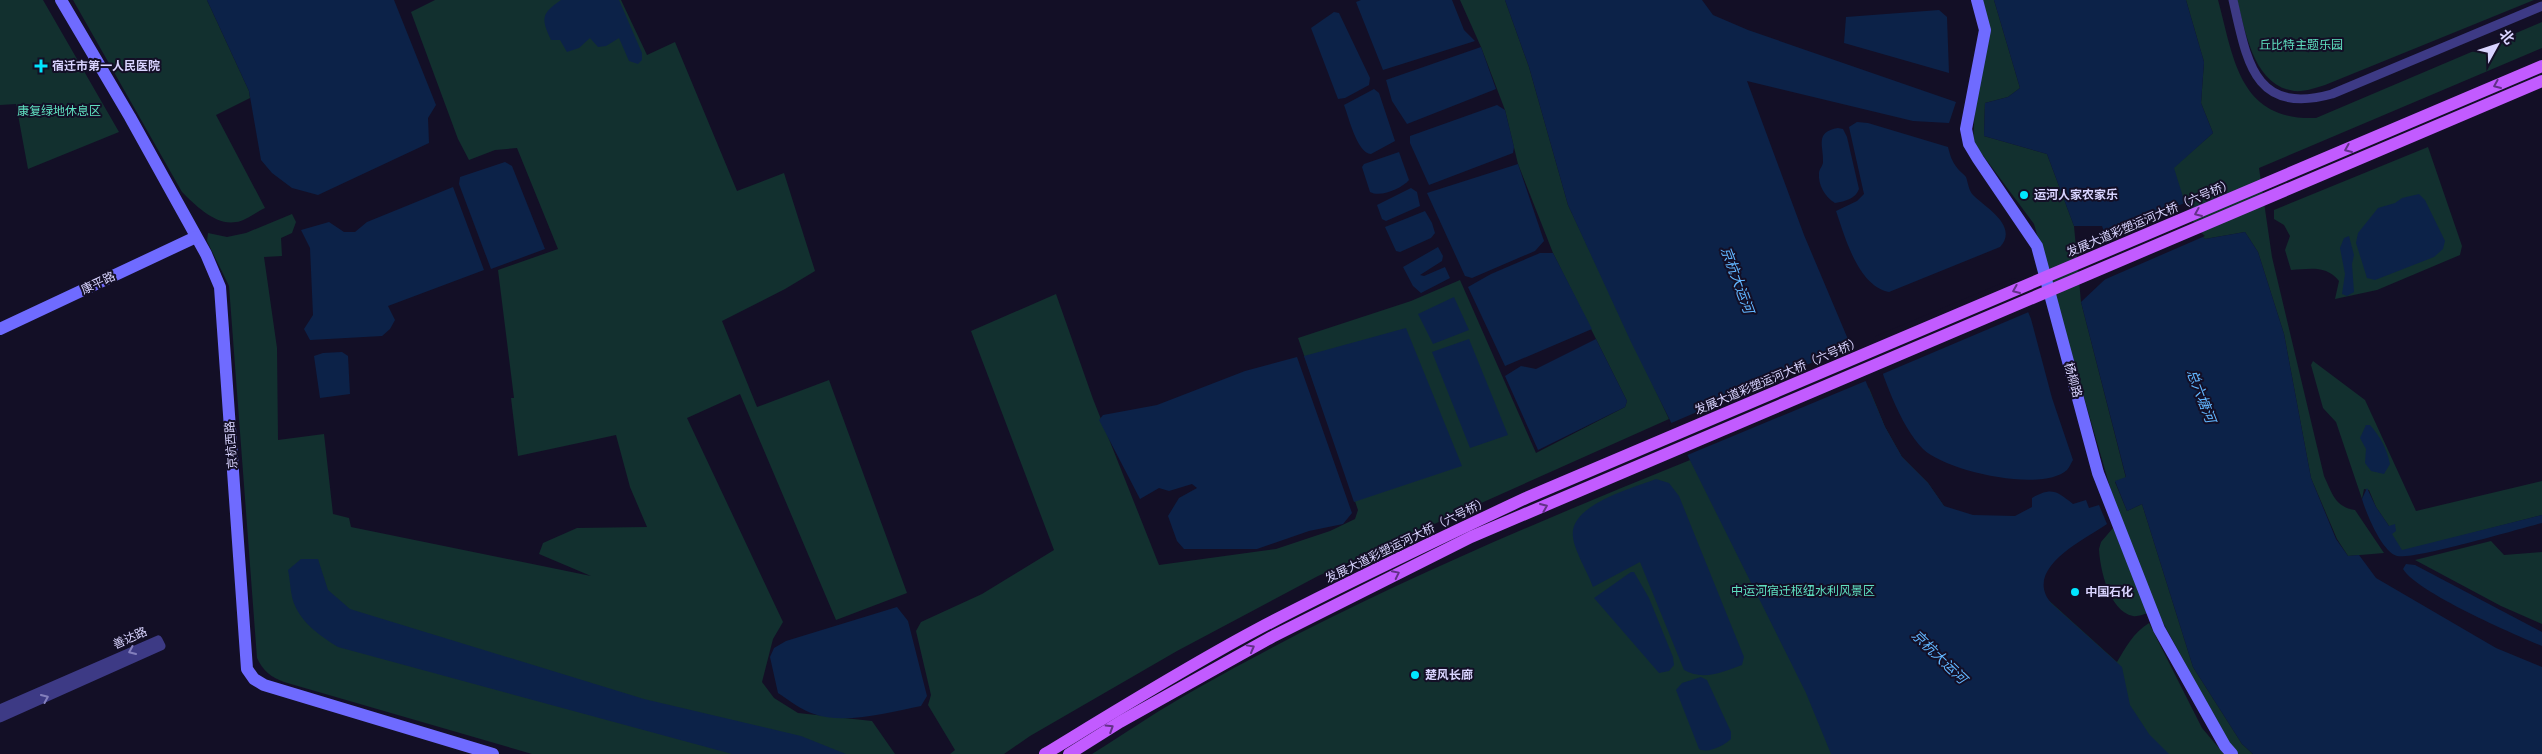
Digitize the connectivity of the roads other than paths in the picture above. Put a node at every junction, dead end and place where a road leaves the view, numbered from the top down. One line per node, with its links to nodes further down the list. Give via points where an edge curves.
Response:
1 (61, 0): 7 (street, 京杭西路)
2 (1977, 0): 14 (street, 杨柳路, via 1985,30 1967,137 1978,160 2037,246 2098,473 2159,629)
3 (2233, 0): 4 (street, via 2248,63 2257,78 2281,95 2299,100 2332,94)
4 (2542, 6)
5 (2542, 66): 12 (main road, 发展大道彩塑运河大桥（六号桥）, one-way to 12, bridge, via 1400,556 1253,632)
6 (2542, 81): 13 (main road, 发展大道彩塑运河大桥（六号桥）, one-way to 6, bridge, via 1272,637 1471,537)
7 (196, 237): 8 (street, 康平路); 11 (street, 京杭西路, via 220,287 247,669 264,685)
8 (0, 329)
9 (0, 709): 10 (street, 善达路, one-way to 9, via 161,646 158,640)
10 (0, 718)
11 (493, 754)
12 (1045, 754)
13 (1069, 754)
14 (2232, 754)

